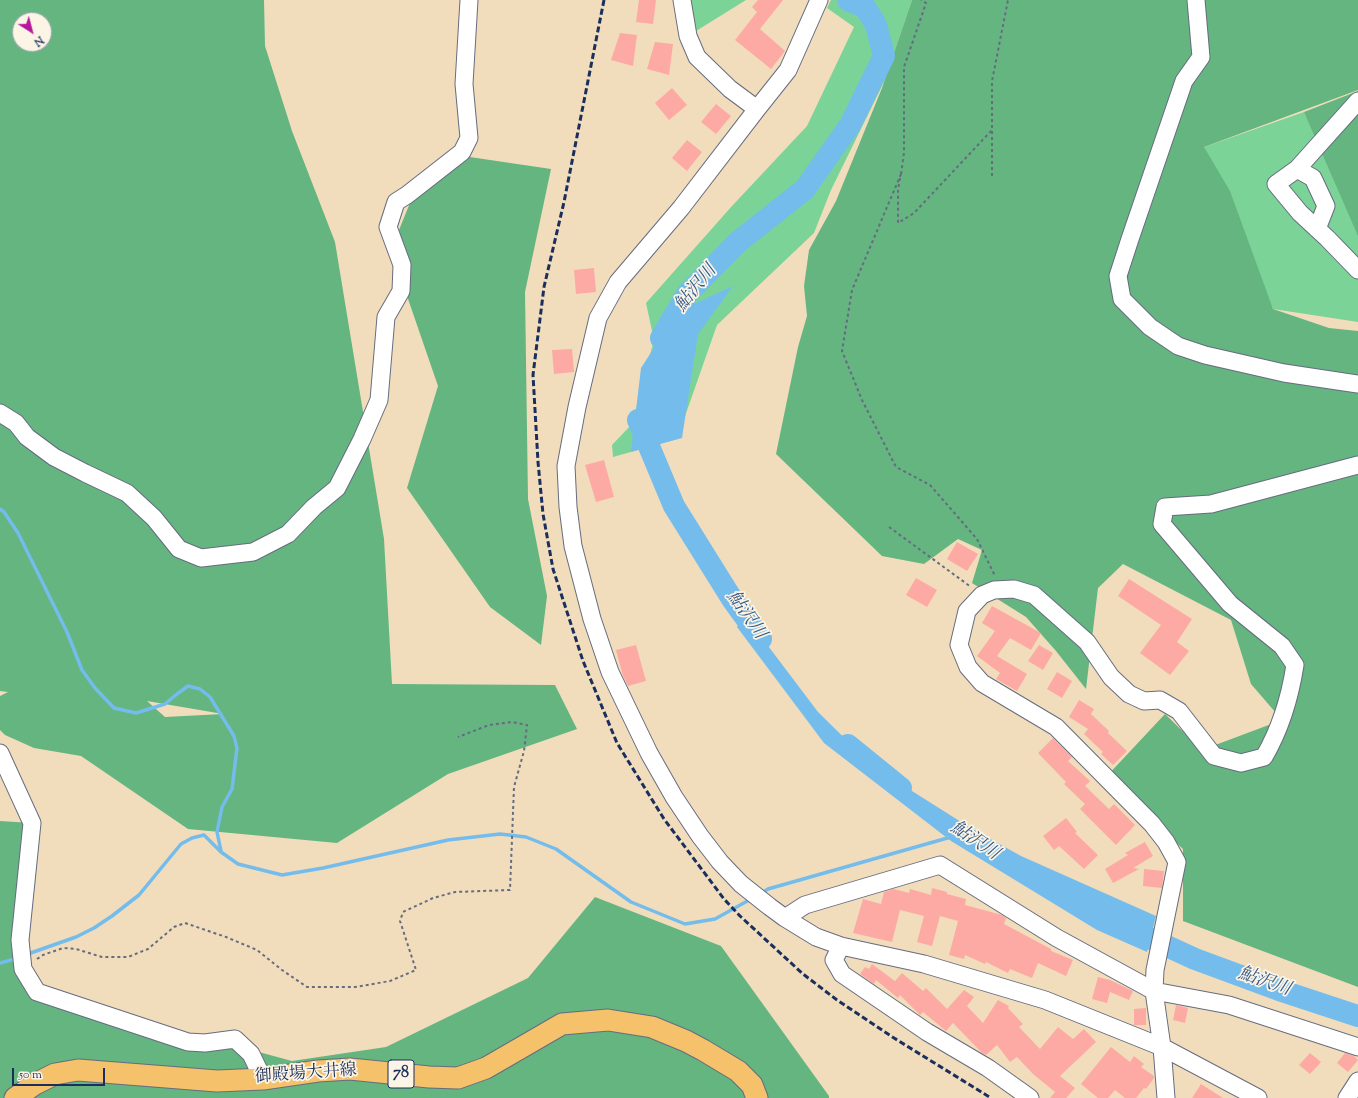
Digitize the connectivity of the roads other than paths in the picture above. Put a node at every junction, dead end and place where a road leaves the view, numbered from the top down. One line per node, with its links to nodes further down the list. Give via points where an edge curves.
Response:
1 (469, 0): 11 (street, via 464,84 469,138 462,152 396,202 388,227 402,265 401,291 386,317 379,400 337,488 288,534 252,552 201,558 179,549 154,518 127,493 54,457 27,437 16,423)
2 (682, 0): 6 (street, via 688,36 697,57 730,89)
3 (1196, 0): 10 (street, via 1201,57 1184,81 1130,239 1118,276 1122,299 1150,326 1178,346 1205,355 1284,373)
4 (818, 2): 6 (street, via 788,70)
5 (1358, 101): 7 (street)
6 (757, 109): 14 (street, via 681,208 618,282 598,318 566,466 573,546 592,619 610,672 649,754 674,797 720,862 741,884)
7 (1297, 169): 8 (street, via 1313,178 1326,206); 8 (street, via 1276,184 1300,213)
8 (1317, 228): 9 (street)
9 (1358, 270)
10 (1358, 384)
11 (0, 413)
12 (1358, 465): 16 (street, via 1211,504 1165,507 1162,524 1230,604 1282,646 1295,665 1291,692 1274,740 1264,757 1241,763 1214,756 1179,711 1160,700 1144,701 1129,694 1111,677 1087,642 1034,596 1014,589 994,590 982,595 967,611 959,645 968,667 982,683 1056,727 1152,824 1177,862 1155,970)
13 (0, 753): 19 (street, via 32,823 20,940 23,969 36,992 188,1042 205,1043 235,1039 251,1054)
14 (785, 918): 15 (street, via 816,937); 16 (street, via 805,905 940,865 1057,938)
15 (841, 946): 17 (street, via 924,964 1045,1000); 23 (street, via 834,960 842,974)
16 (1154, 991): 17 (street); 18 (street, via 1230,1006)
17 (1162, 1047): 24 (street); 25 (street)
18 (1358, 1047)
19 (263, 1079): 21 (main road, 御殿場大井線 / 78, via 217,1081 78,1070 55,1074); 22 (main road, 御殿場大井線 / 78, via 350,1069 458,1078 486,1068 562,1024 608,1020 652,1027 686,1041 738,1071 752,1085)
20 (1358, 1081): 26 (street)
21 (15, 1098)
22 (757, 1098)
23 (1030, 1098)
24 (1166, 1098)
25 (1258, 1098)
26 (1347, 1098)

